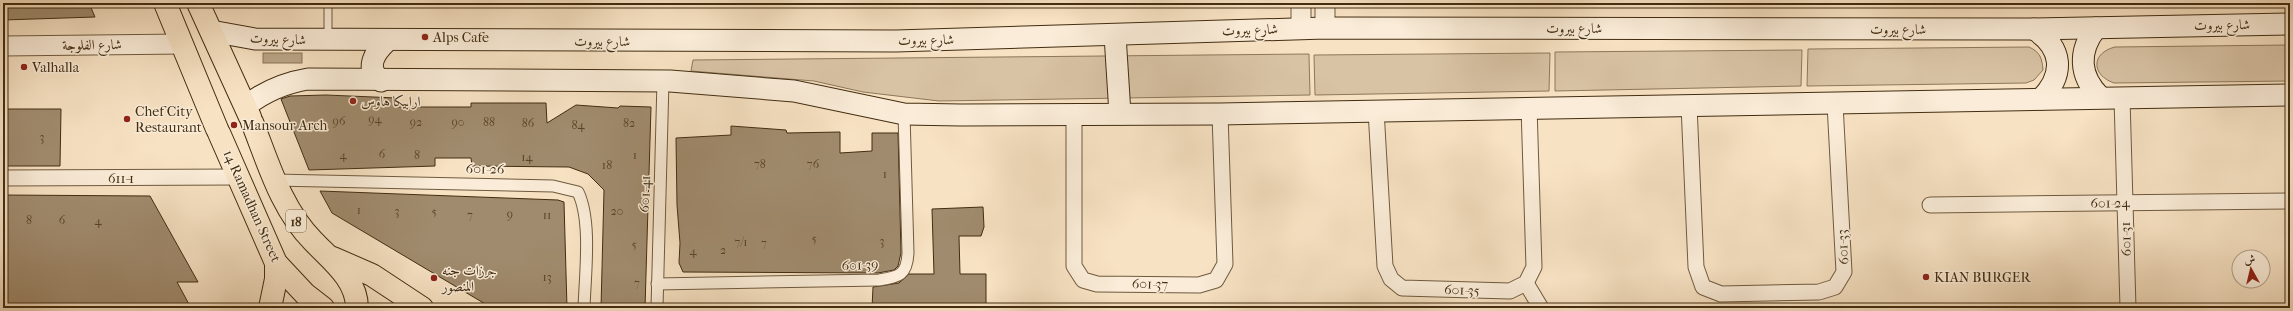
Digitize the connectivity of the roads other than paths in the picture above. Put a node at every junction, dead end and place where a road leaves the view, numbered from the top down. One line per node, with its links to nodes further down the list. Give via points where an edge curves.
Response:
1 (165, 3): 15 (main road, 14 Ramadhan Street)
2 (198, 3): 11 (main road, 18)
3 (328, 3): 13 (lane)
4 (1301, 3): 7 (street)
5 (1325, 3): 8 (street)
6 (2290, 24): 9 (main road, شارع بيروت)
7 (1302, 28): 8 (main road, شارع بيروت); 12 (main road, شارع بيروت)
8 (1325, 28): 10 (main road, شارع بيروت)
9 (2096, 28): 10 (main road, شارع بيروت); 20 (main road, via 2086,44 2082,63 2091,88)
10 (2034, 29): 22 (main road, via 2052,45 2057,56 2056,80)
11 (211, 31): 13 (main road, شارع بيروت, via 255,39); 31 (main road, 18)
12 (1115, 35): 14 (main road, شارع بيروت, via 896,41); 29 (main road)
13 (328, 40): 14 (main road, شارع بيروت)
14 (387, 41): 17 (main road, via 372,59 373,70)
15 (182, 44): 16 (street, شارع الفلوجة); 32 (main road, 14 Ramadhan Street)
16 (3, 46)
17 (381, 81): 18 (main road); 31 (main road, via 308,79 289,82 266,92)
18 (663, 81): 27 (main road, via 794,91); 41 (street, 601-41)
19 (2290, 95): 21 (main road)
20 (2100, 97): 21 (main road); 22 (main road)
21 (2122, 98): 36 (street, 601-31)
22 (2041, 99): 23 (main road)
23 (1835, 104): 24 (main road); 24 (street, 601-33, via 1844,272 1835,287 1819,292 1721,294 1703,287 1696,266)
24 (1689, 105): 25 (main road)
25 (1529, 107): 26 (main road); 40 (street, via 1534,267)
26 (1376, 110): 30 (main road); 40 (street, 601-35, via 1385,266 1391,279 1402,288 1510,291)
27 (904, 114): 28 (main road); 41 (street, 601-39, via 908,253 903,273 879,280)
28 (1074, 114): 29 (main road); 30 (street, 601-37, via 1074,266 1083,280 1097,284 1199,285 1216,280 1225,264)
29 (1120, 114): 30 (main road)
30 (1220, 114)
31 (249, 115): 34 (main road, 18)
32 (239, 177): 33 (street, 611-1); 39 (main road, 14 Ramadhan Street)
33 (3, 178)
34 (274, 180): 38 (main road, 18, via 300,227); 46 (street, 601-26, via 553,186 578,192 586,218)
35 (2290, 201): 36 (street, 601-24)
36 (2125, 203): 37 (street, 601-24); 49 (street, 601-31)
37 (1930, 205)
38 (329, 257): 44 (main road, 18, via 352,286); 45 (main road, via 372,275)
39 (276, 263): 42 (main road, via 276,279); 43 (main road, 14 Ramadhan Street, via 305,294)
40 (1526, 283): 48 (street)
41 (657, 284): 47 (street, 601-41)
42 (270, 308)
43 (324, 308)
44 (357, 308)
45 (422, 308)
46 (584, 308)
47 (656, 308)
48 (1542, 308)
49 (2128, 308)

